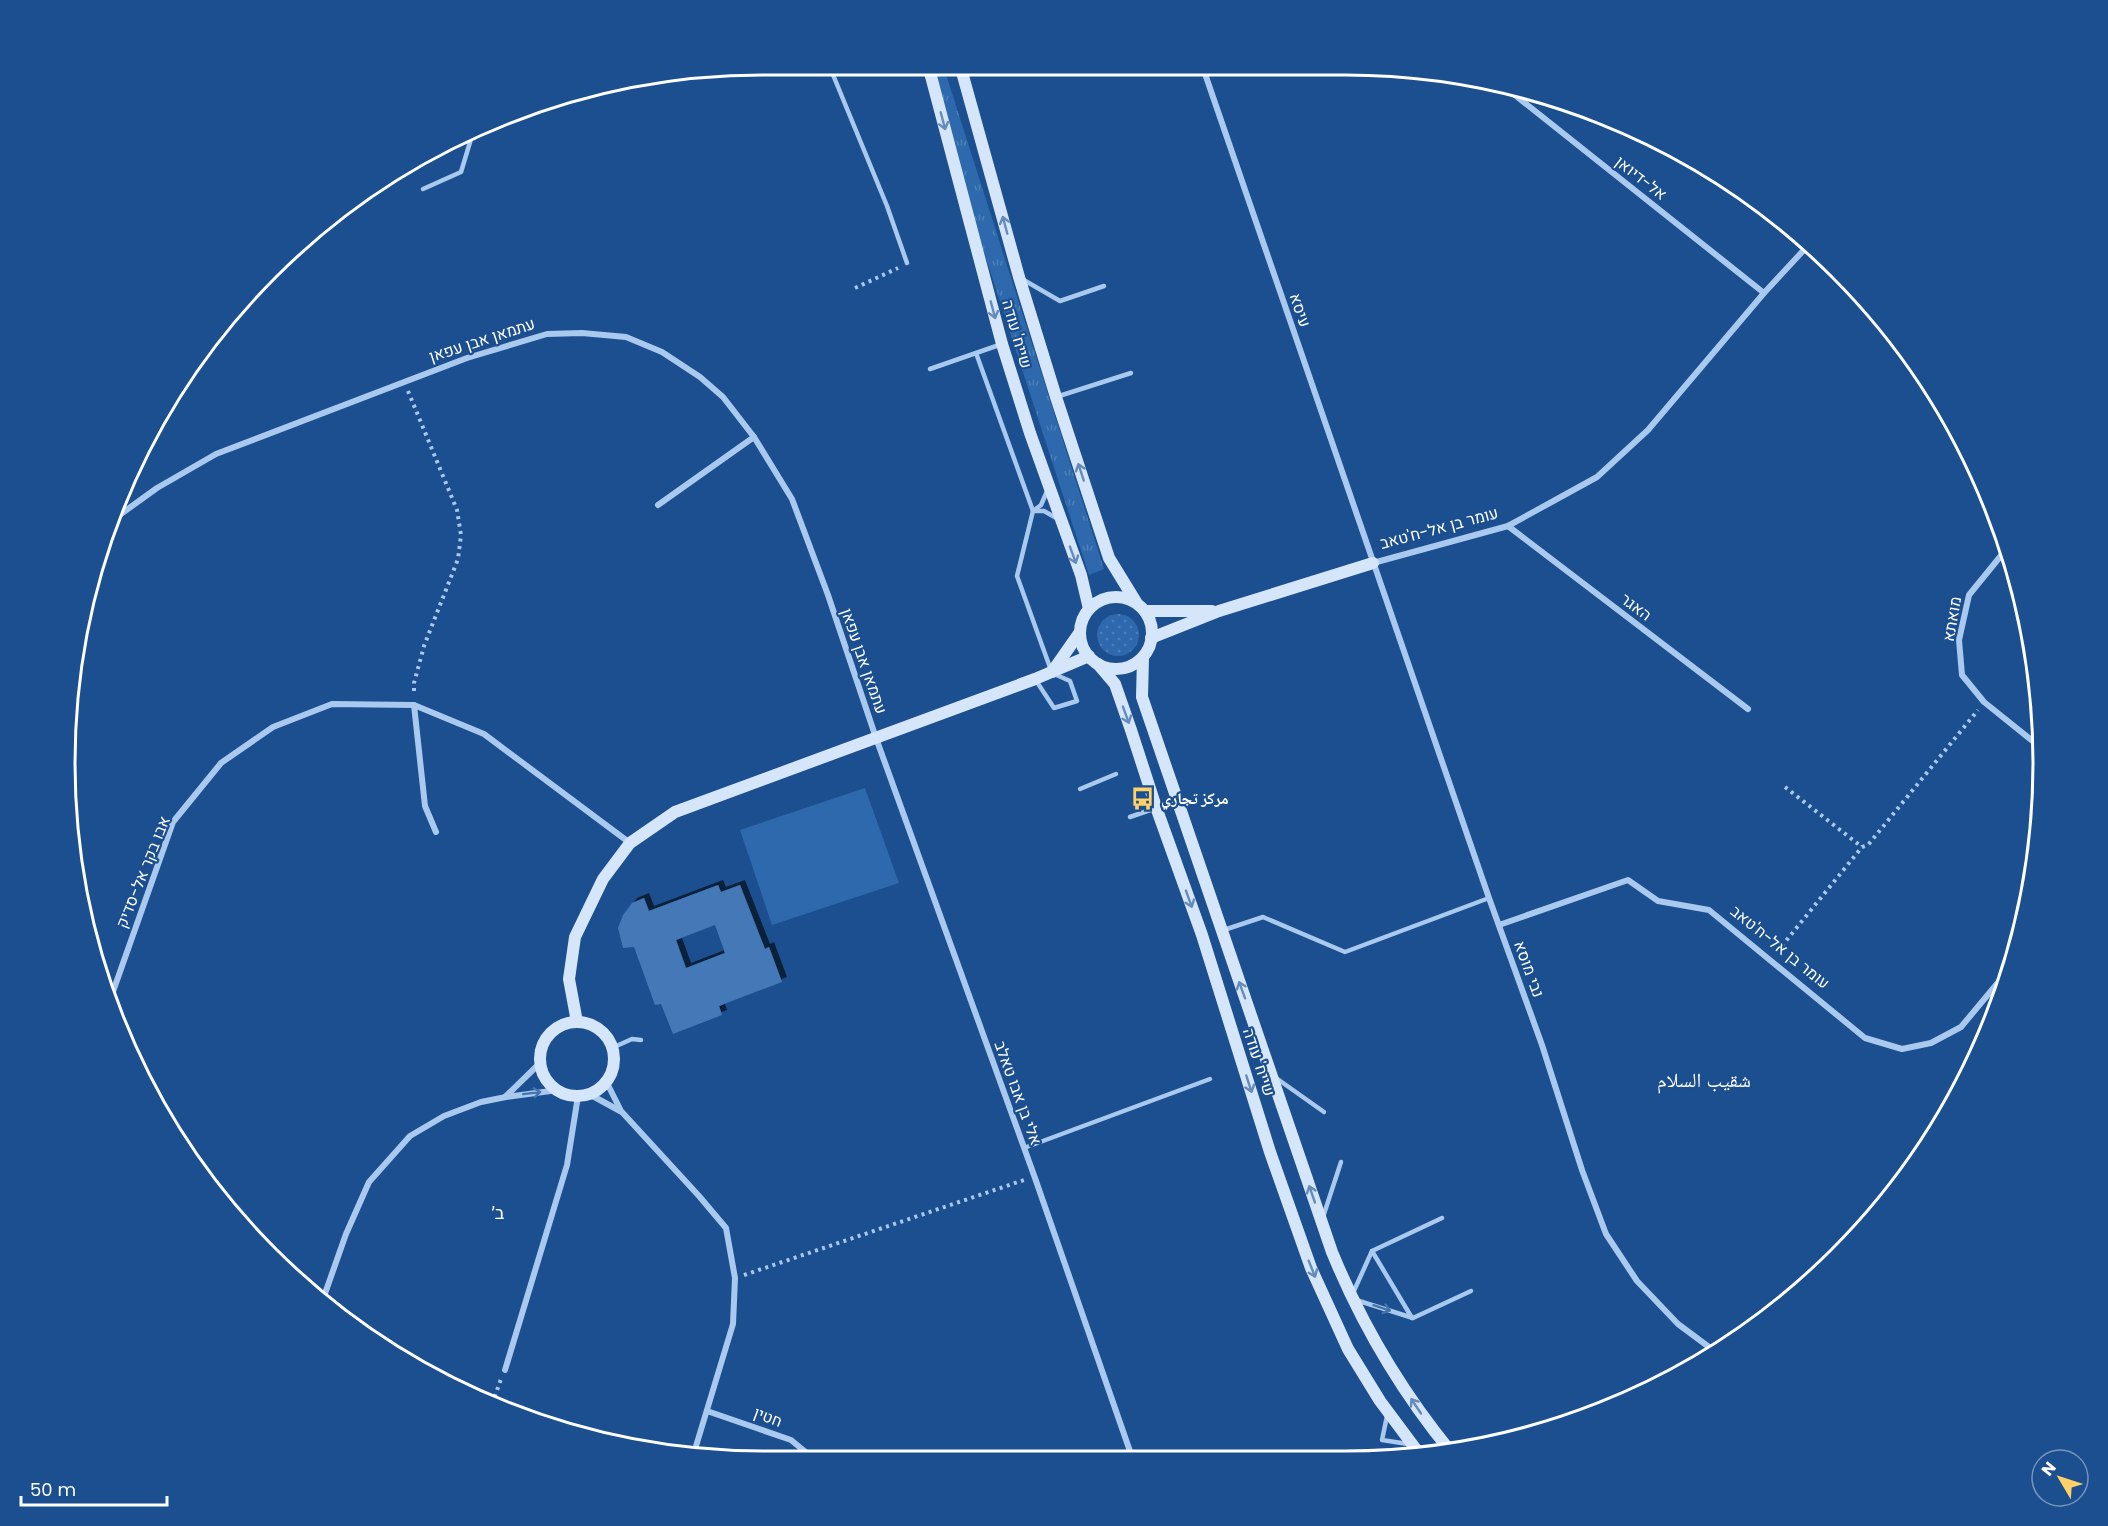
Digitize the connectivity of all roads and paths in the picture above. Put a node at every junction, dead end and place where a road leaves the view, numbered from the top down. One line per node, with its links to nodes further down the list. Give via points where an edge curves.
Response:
1 (833, 75): 9 (lane)
2 (931, 75): 14 (main road, שייח' עודה, one-way to 14)
3 (963, 75): 10 (main road, שייח' עודה, one-way to 3)
4 (1206, 75): 28 (street, עיסא)
5 (1517, 97): 13 (street, אל-דיואן)
6 (470, 141): 7 (lane, via 461,172)
7 (423, 189)
8 (1804, 251): 13 (street, עומר בן אל-ח'טאב)
9 (908, 263): 12 (path)
10 (1019, 277): 11 (lane, via 1060,302); 19 (main road, שייח' עודה)
11 (1104, 286)
12 (855, 288)
13 (1764, 293): 26 (street, עומר בן אל-ח'טאב, via 1648,430 1597,477)
14 (1002, 344): 15 (lane); 21 (main road, שייח' עודה)
15 (976, 353): 16 (lane); 23 (lane)
16 (930, 369)
17 (1131, 373): 19 (lane)
18 (404, 381): 20 (street, עתמאן אבן עפאן, via 546,334 626,338 662,352 700,377 723,397); 24 (street, עתמאן אבן עפאן, via 216,454); 39 (path, via 457,510 461,535 458,559 424,646 414,683)
19 (1056, 397): 29 (main road, שייח' עודה, one-way to 19, via 1109,558)
20 (754, 437): 22 (street); 41 (street, עתמאן אבן עפאן, via 792,499)
21 (1049, 487): 23 (lane, via 1041,505); 25 (main road, שייח' עודה)
22 (657, 505)
23 (1033, 511): 25 (lane, via 1044,511); 36 (lane, via 1017,576)
24 (122, 513)
25 (1061, 521): 30 (main road, שייח' עודה, one-way to 30)
26 (1508, 526): 28 (street, עומר בן אל-ח'טאב); 40 (street, האגר)
27 (2001, 556): 38 (street, מואתא, via 1969,595 1959,640 1962,675)
28 (1373, 563): 31 (main road, עומר בן אל-ח'טאב); 51 (street, נבי מוסא)
29 (1141, 607): 30 (main road, via 1113,596); 31 (main road, עומר בן אל-ח'טאב); 33 (main road, via 1151,624)
30 (1089, 609): 32 (main road)
31 (1219, 611): 33 (main road, עומר בן אל-ח'טאב)
32 (1080, 632): 35 (main road); 36 (main road)
33 (1152, 638): 34 (main road)
34 (1143, 658): 35 (main road, via 1114,669); 53 (main road, שייח' עודה, via 1142,697)
35 (1093, 660): 36 (main road); 46 (main road, שייח' עודה, one-way to 46, via 1115,684)
36 (1052, 673): 37 (main road); 37 (lane, via 1070,681 1077,701 1054,708)
37 (1035, 679): 41 (main road)
38 (1984, 702): 42 (street, מואתא); 50 (path, via 1868,845)
39 (414, 705): 48 (street, via 425,806); 49 (street, אבו בקר אל-סדיק, via 484,734); 56 (street, אבו בקר אל-סדיק, via 332,704 273,727 221,763 173,822)
40 (1748, 709)
41 (876, 738): 49 (main road, via 675,812); 69 (street, אלי בן אבו טאלב)
42 (2033, 741)
43 (1116, 774): 45 (lane)
44 (1785, 787): 50 (path)
45 (1080, 789)
46 (1156, 807): 47 (lane); 83 (main road, שייח' עודה, one-way to 83, via 1202,934 1311,1268 1348,1349)
47 (1130, 817)
48 (435, 832)
49 (630, 843): 57 (main road, via 603,879 575,937 569,979)
50 (1862, 846): 54 (path)
51 (1489, 898): 52 (street, נבי מוסא); 53 (lane, via 1345,952 1263,917)
52 (1499, 924): 54 (street, עומר בן אל-ח'טאב, via 1628,880 1658,901 1709,910); 80 (street, נבי מוסא, via 1606,1234 1637,1281 1678,1324)
53 (1221, 930): 61 (main road, שייח' עודה, one-way to 53)
54 (1770, 960): 55 (street, עומר בן אל-ח'טאב, via 1865,1038 1902,1048 1931,1043 1961,1027)
55 (1995, 986)
56 (114, 989)
57 (577, 1022): 59 (main road, via 599,1029); 60 (main road, via 554,1030 546,1039)
58 (641, 1040): 59 (lane, via 632,1039)
59 (612, 1048): 63 (main road, via 612,1071)
60 (540, 1063): 64 (main road, via 544,1075); 66 (street)
61 (1271, 1075): 68 (lane); 73 (main road, שייח' עודה, one-way to 61)
62 (1210, 1078): 69 (lane)
63 (606, 1081): 65 (main road); 67 (street)
64 (558, 1090): 65 (main road); 66 (street, one-way to 64)
65 (583, 1095): 67 (street); 81 (street, via 567,1165)
66 (506, 1097): 77 (street, via 444,1116 410,1136 369,1182)
67 (621, 1111): 75 (street, via 726,1228)
68 (1324, 1112)
69 (1024, 1148): 71 (street, אלי בן אבו טאלב)
70 (1341, 1162): 73 (lane)
71 (1034, 1176): 75 (path); 90 (street, אלי בן אבו טאלב)
72 (1442, 1218): 74 (lane)
73 (1322, 1223): 78 (main road, שייח' עודה)
74 (1372, 1251): 78 (lane); 79 (lane)
75 (735, 1278): 84 (street, via 733,1324)
76 (1471, 1291): 79 (lane)
77 (325, 1293)
78 (1351, 1299): 79 (lane, one-way to 79); 86 (main road, שייח' עודה, one-way to 78, via 1418,1411)
79 (1413, 1318)
80 (1709, 1347)
81 (505, 1370): 82 (path)
82 (495, 1397)
83 (1388, 1410): 85 (main road, שייח' עודה); 85 (lane, via 1382,1440)
84 (707, 1411): 88 (street); 89 (street, חטין, via 791,1440)
85 (1411, 1444): 87 (main road, שייח' עודה)
86 (1444, 1444)
87 (1414, 1447)
88 (696, 1448)
89 (804, 1451)
90 (1130, 1451)

